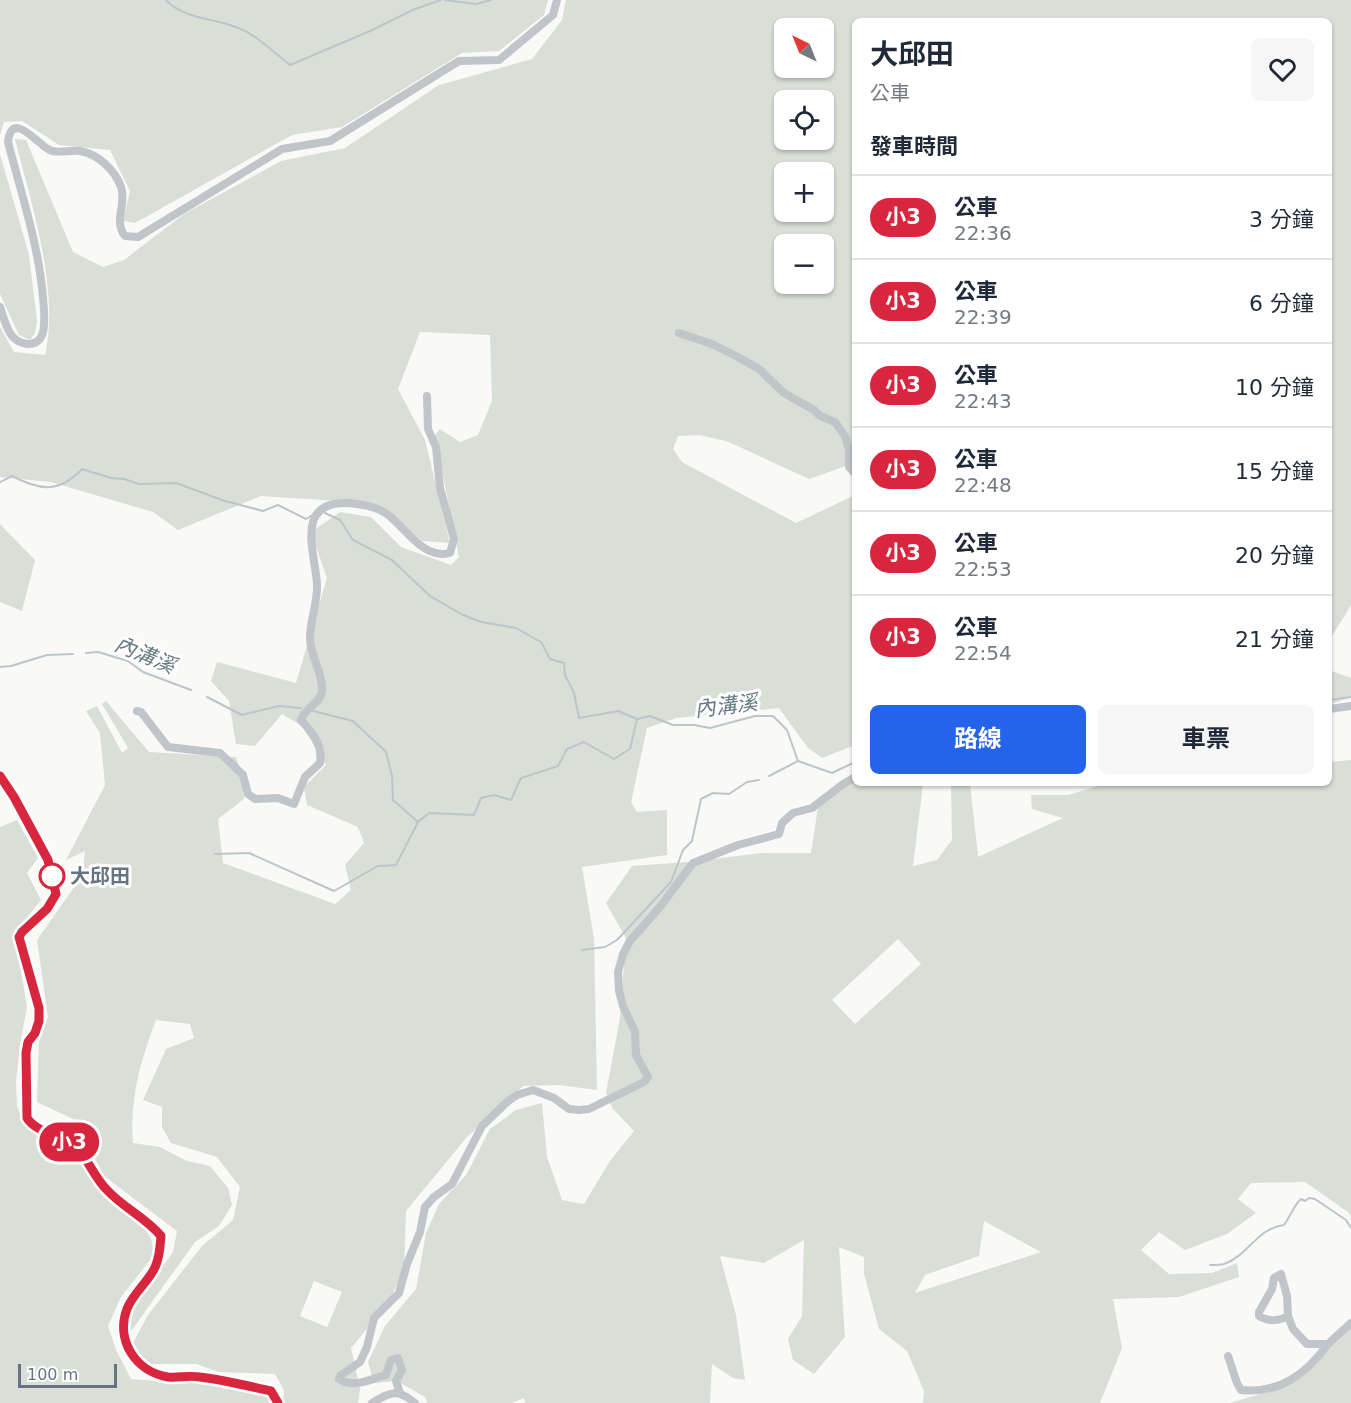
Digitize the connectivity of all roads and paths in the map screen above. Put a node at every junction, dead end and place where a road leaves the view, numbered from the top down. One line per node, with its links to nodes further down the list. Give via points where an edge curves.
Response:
1 (557, 0): 2 (street, via 554,15 499,60 459,61 330,141 282,149 138,237 125,236 120,230 121,186 97,156 80,151 53,152 25,130 13,130 8,142 38,261 43,299 41,338 34,343 18,342 10,334)
2 (0, 307)
3 (679, 333): 5 (street, via 738,357 759,369 784,393 835,422 845,436)
4 (427, 396): 8 (street, via 428,429 436,447 440,488 454,539 450,553 439,556 426,549 386,513 363,504 331,504 319,512 310,537 317,585 310,639 322,692 301,720 316,737 322,753 320,763 305,777 294,804 278,798 255,799 248,794 243,775 220,753 168,747)
5 (852, 470)
6 (1351, 706): 7 (street)
7 (1332, 709)
8 (137, 711)
9 (0, 776): 16 (street, via 48,860 56,894 19,937 39,1008 39,1021 26,1053 27,1118 36,1128 65,1139 78,1149 107,1190 161,1236 153,1272 126,1309 123,1332 127,1346 137,1363 154,1372 271,1391)
10 (852, 779): 15 (street, via 812,808 793,813 782,823 779,834 693,863 630,941 618,972 619,991 635,1032 636,1055 648,1077 644,1082 589,1109 579,1110 533,1090 507,1102 482,1126 452,1184 425,1207 399,1293 374,1318 360,1362 339,1379 344,1383 366,1382 386,1375 391,1360 398,1358 402,1370 396,1381)
11 (1287, 1316): 11 (street, via 1287,1296 1281,1274 1275,1278 1259,1316 1275,1320); 13 (street, via 1307,1344)
12 (1351, 1323): 13 (street)
13 (1328, 1344): 14 (street, via 1319,1357 1289,1382 1258,1392 1241,1390)
14 (1228, 1356)
15 (400, 1393): 17 (street); 18 (street)
16 (278, 1403)
17 (372, 1403)
18 (415, 1403)

